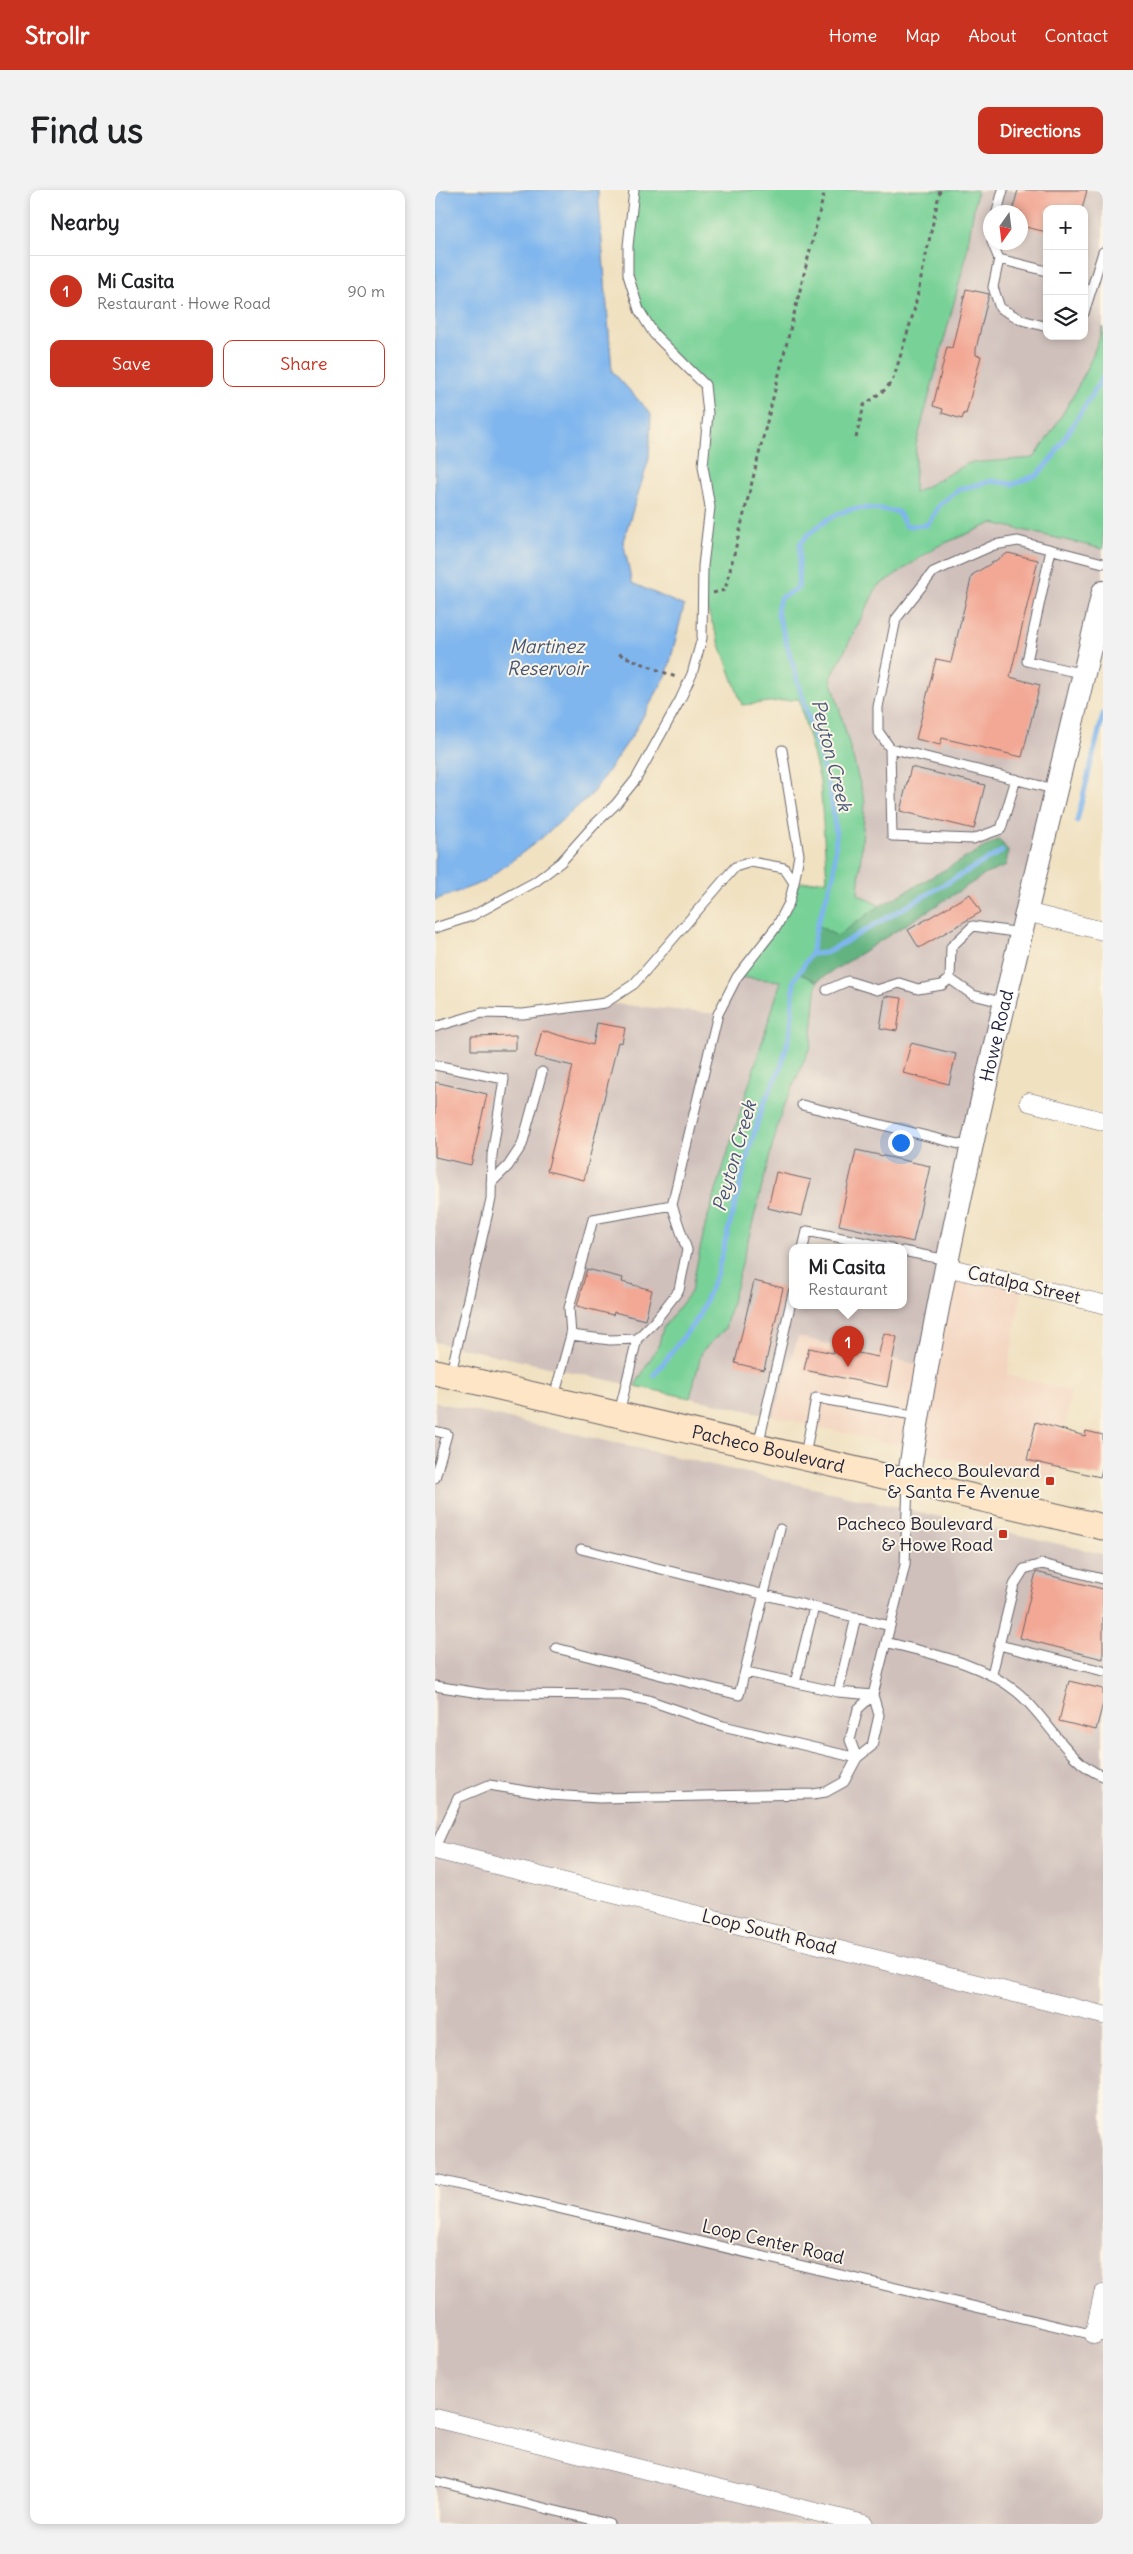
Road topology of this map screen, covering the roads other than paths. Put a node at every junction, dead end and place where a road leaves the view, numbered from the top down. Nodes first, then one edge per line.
1 (634, 190) edge
2 (1003, 190) edge
3 (999, 205) edge
4 (995, 250) edge
5 (1103, 252) edge
6 (999, 259) junction
7 (1043, 270) edge
8 (1089, 282) edge
9 (1087, 295) edge
10 (1043, 326) edge
11 (1051, 550) junction
12 (1103, 562) edge
13 (1103, 592) edge
14 (1084, 674) junction
15 (890, 748) junction
16 (782, 750) dead end
17 (1016, 780) junction
18 (1057, 790) junction
19 (794, 882) junction
20 (1024, 923) junction
21 (435, 928) edge
22 (1103, 931) edge
23 (950, 978) junction
24 (827, 990) dead end
25 (1005, 1003) junction
26 (435, 1027) edge
27 (435, 1065) edge
28 (542, 1072) dead end
29 (1029, 1102) dead end
30 (801, 1105) dead end
31 (1103, 1121) edge
32 (971, 1147) junction
33 (491, 1183) junction
34 (672, 1204) junction
35 (804, 1244) edge
36 (871, 1244) edge
37 (907, 1252) edge
38 (947, 1263) junction
39 (1103, 1304) edge
40 (789, 1309) edge
41 (571, 1335) junction
42 (637, 1339) junction
43 (443, 1374) edge
44 (554, 1400) junction
45 (619, 1415) junction
46 (919, 1416) junction
47 (435, 1431) edge
48 (757, 1448) junction
49 (804, 1459) junction
50 (435, 1478) edge
51 (908, 1482) junction
52 (1103, 1527) edge
53 (780, 1529) dead end
54 (581, 1549) dead end
55 (1103, 1579) edge
56 (765, 1595) junction
57 (814, 1607) junction
58 (856, 1617) junction
59 (890, 1626) junction
60 (886, 1642) junction
61 (999, 1645) junction
62 (556, 1648) dead end
63 (1103, 1671) edge
64 (746, 1672) junction
65 (992, 1674) junction
66 (795, 1683) junction
67 (435, 1686) edge
68 (838, 1692) junction
69 (873, 1695) junction
70 (857, 1758) junction
71 (1103, 1776) edge
72 (435, 1849) edge
73 (1103, 2015) edge
74 (435, 2179) edge
75 (1103, 2294) edge
76 (1098, 2336) edge
77 (435, 2418) edge
78 (435, 2481) edge
79 (609, 2524) edge
80 (864, 2524) edge

1 - 21 lane
2 - 3 lane
4 - 6 lane
5 - 8 lane
6 - 7 lane
6 - 10 lane
8 - 9 lane
11 - 12 lane
11 - 14 lane
11 - 15 lane
13 - 14 street, Howe Road
14 - 18 street, Howe Road
15 - 17 lane
15 - 17 lane
16 - 19 lane
17 - 18 lane
18 - 20 street, Howe Road
19 - 26 lane
19 - 34 lane
20 - 22 street
20 - 23 lane
20 - 25 street, Howe Road
23 - 24 lane
23 - 25 lane
25 - 32 street, Howe Road
27 - 33 lane
28 - 33 lane
29 - 31 street
30 - 32 lane
32 - 38 street, Howe Road
33 - 43 lane
34 - 41 lane
34 - 42 lane
35 - 36 lane
37 - 38 lane
38 - 39 street, Catalpa Street
38 - 46 street, Howe Road
40 - 48 lane
41 - 42 lane
41 - 44 lane
42 - 45 lane
43 - 44 main road, Pacheco Boulevard
44 - 45 main road, Pacheco Boulevard
45 - 48 main road, Pacheco Boulevard
46 - 49 lane
46 - 51 street, Howe Road
47 - 50 lane
48 - 49 main road, Pacheco Boulevard
49 - 51 main road, Pacheco Boulevard
51 - 52 main road, Pacheco Boulevard
51 - 59 lane
53 - 56 lane
54 - 56 lane
55 - 61 lane
56 - 57 lane
56 - 64 lane
57 - 58 lane
57 - 66 lane
58 - 59 lane
58 - 68 lane
59 - 60 lane
60 - 65 lane
60 - 69 lane
61 - 63 lane
61 - 65 lane
62 - 64 lane
64 - 66 lane
65 - 71 lane
66 - 68 lane
67 - 70 lane
68 - 69 lane
69 - 70 lane
69 - 70 lane
70 - 72 lane
72 - 73 street, Loop South Road
74 - 76 lane, Loop Center Road
75 - 76 street
77 - 80 street
78 - 79 lane

